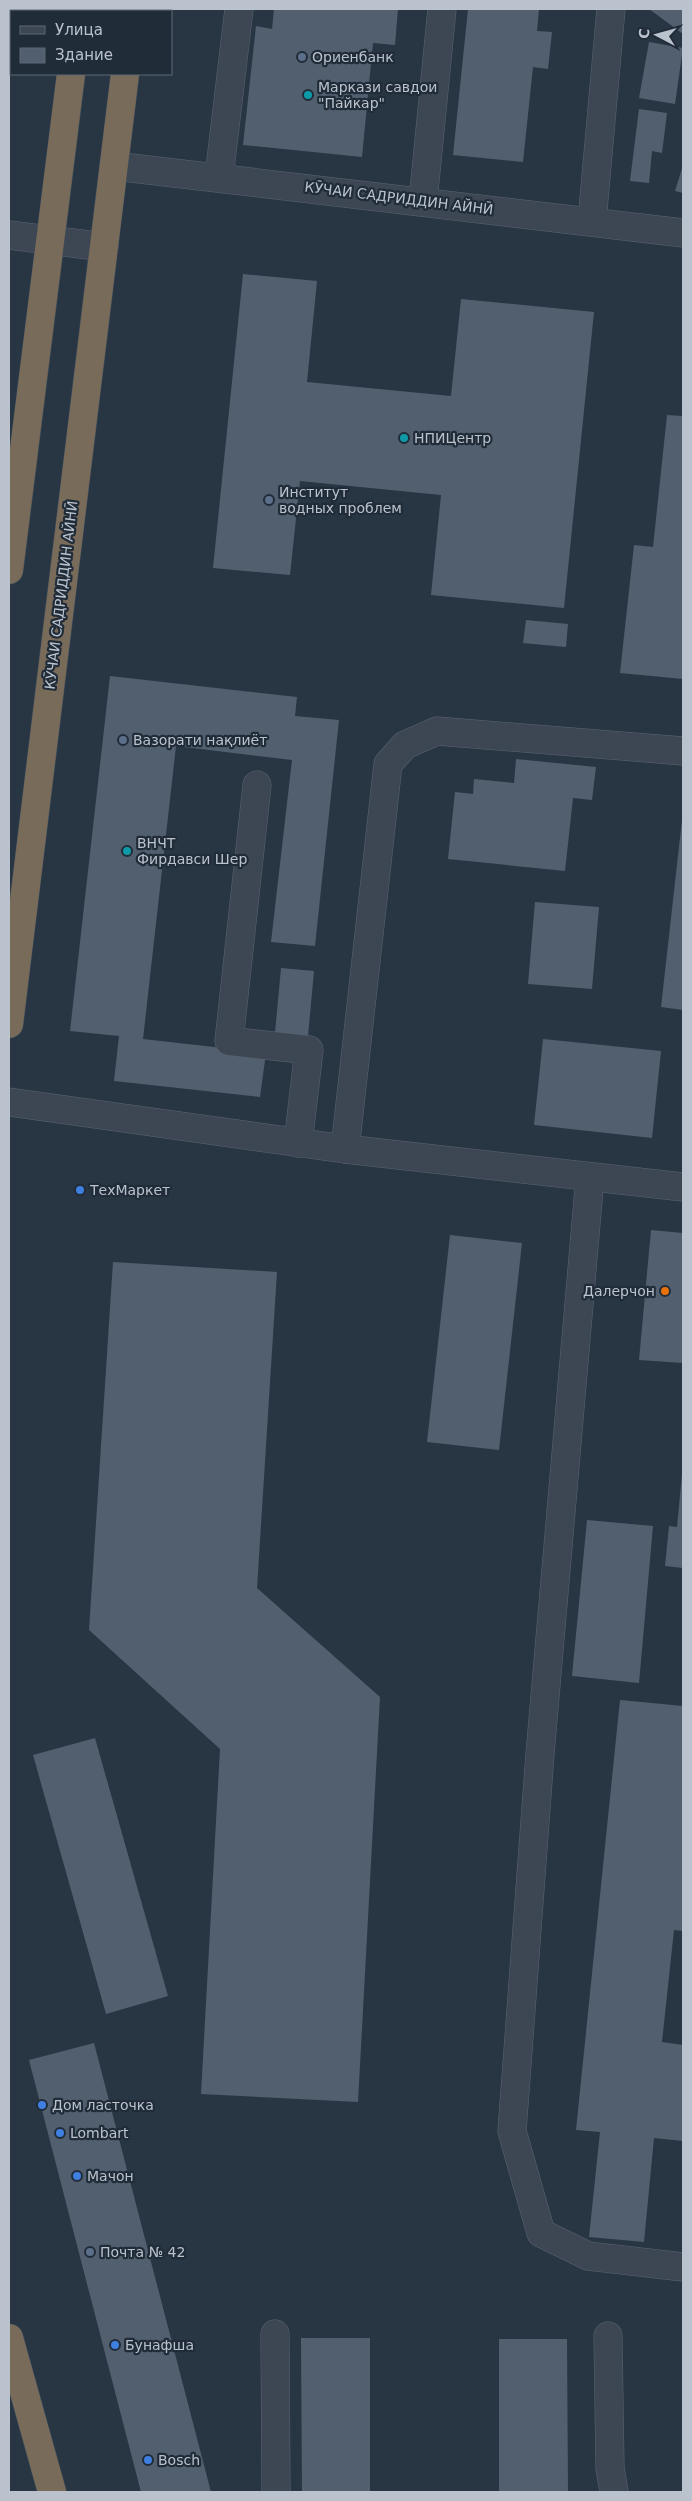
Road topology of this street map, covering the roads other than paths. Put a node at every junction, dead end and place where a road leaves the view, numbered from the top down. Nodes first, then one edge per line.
1 (239, 9) edge
2 (442, 9) edge
3 (611, 9) edge
4 (71, 75) edge
5 (125, 75) edge
6 (114, 166) junction
7 (219, 177) junction
8 (423, 201) junction
9 (592, 221) junction
10 (683, 232) edge
11 (9, 235) edge
12 (50, 240) junction
13 (104, 246) junction
14 (11, 534) edge
15 (9, 570) edge
16 (683, 751) edge
17 (257, 785) dead end
18 (9, 1024) edge
19 (9, 1102) edge
20 (298, 1143) junction
21 (345, 1150) junction
22 (590, 1177) junction
23 (683, 1187) edge
24 (683, 2267) edge
25 (275, 2334) dead end
26 (608, 2336) dead end
27 (9, 2338) edge
28 (52, 2492) edge
29 (276, 2492) edge
30 (614, 2492) edge

1 - 7 street
2 - 8 street
3 - 9 street
4 - 12 highway
5 - 6 highway, КӮЧАИ САДРИДДИН АЙНӢ
6 - 7 street, КӮЧАИ САДРИДДИН АЙНӢ
6 - 13 highway, КӮЧАИ САДРИДДИН АЙНӢ
7 - 8 street, КӮЧАИ САДРИДДИН АЙНӢ
8 - 9 street, КӮЧАИ САДРИДДИН АЙНӢ
9 - 10 street, КӮЧАИ САДРИДДИН АЙНӢ
11 - 12 street
12 - 13 street
12 - 14 highway
13 - 18 highway, КӮЧАИ САДРИДДИН АЙНӢ
14 - 15 highway
16 - 21 street
17 - 20 street
19 - 20 street
20 - 21 street
21 - 22 street
22 - 23 street
22 - 24 street
25 - 29 street
26 - 30 street
27 - 28 highway

